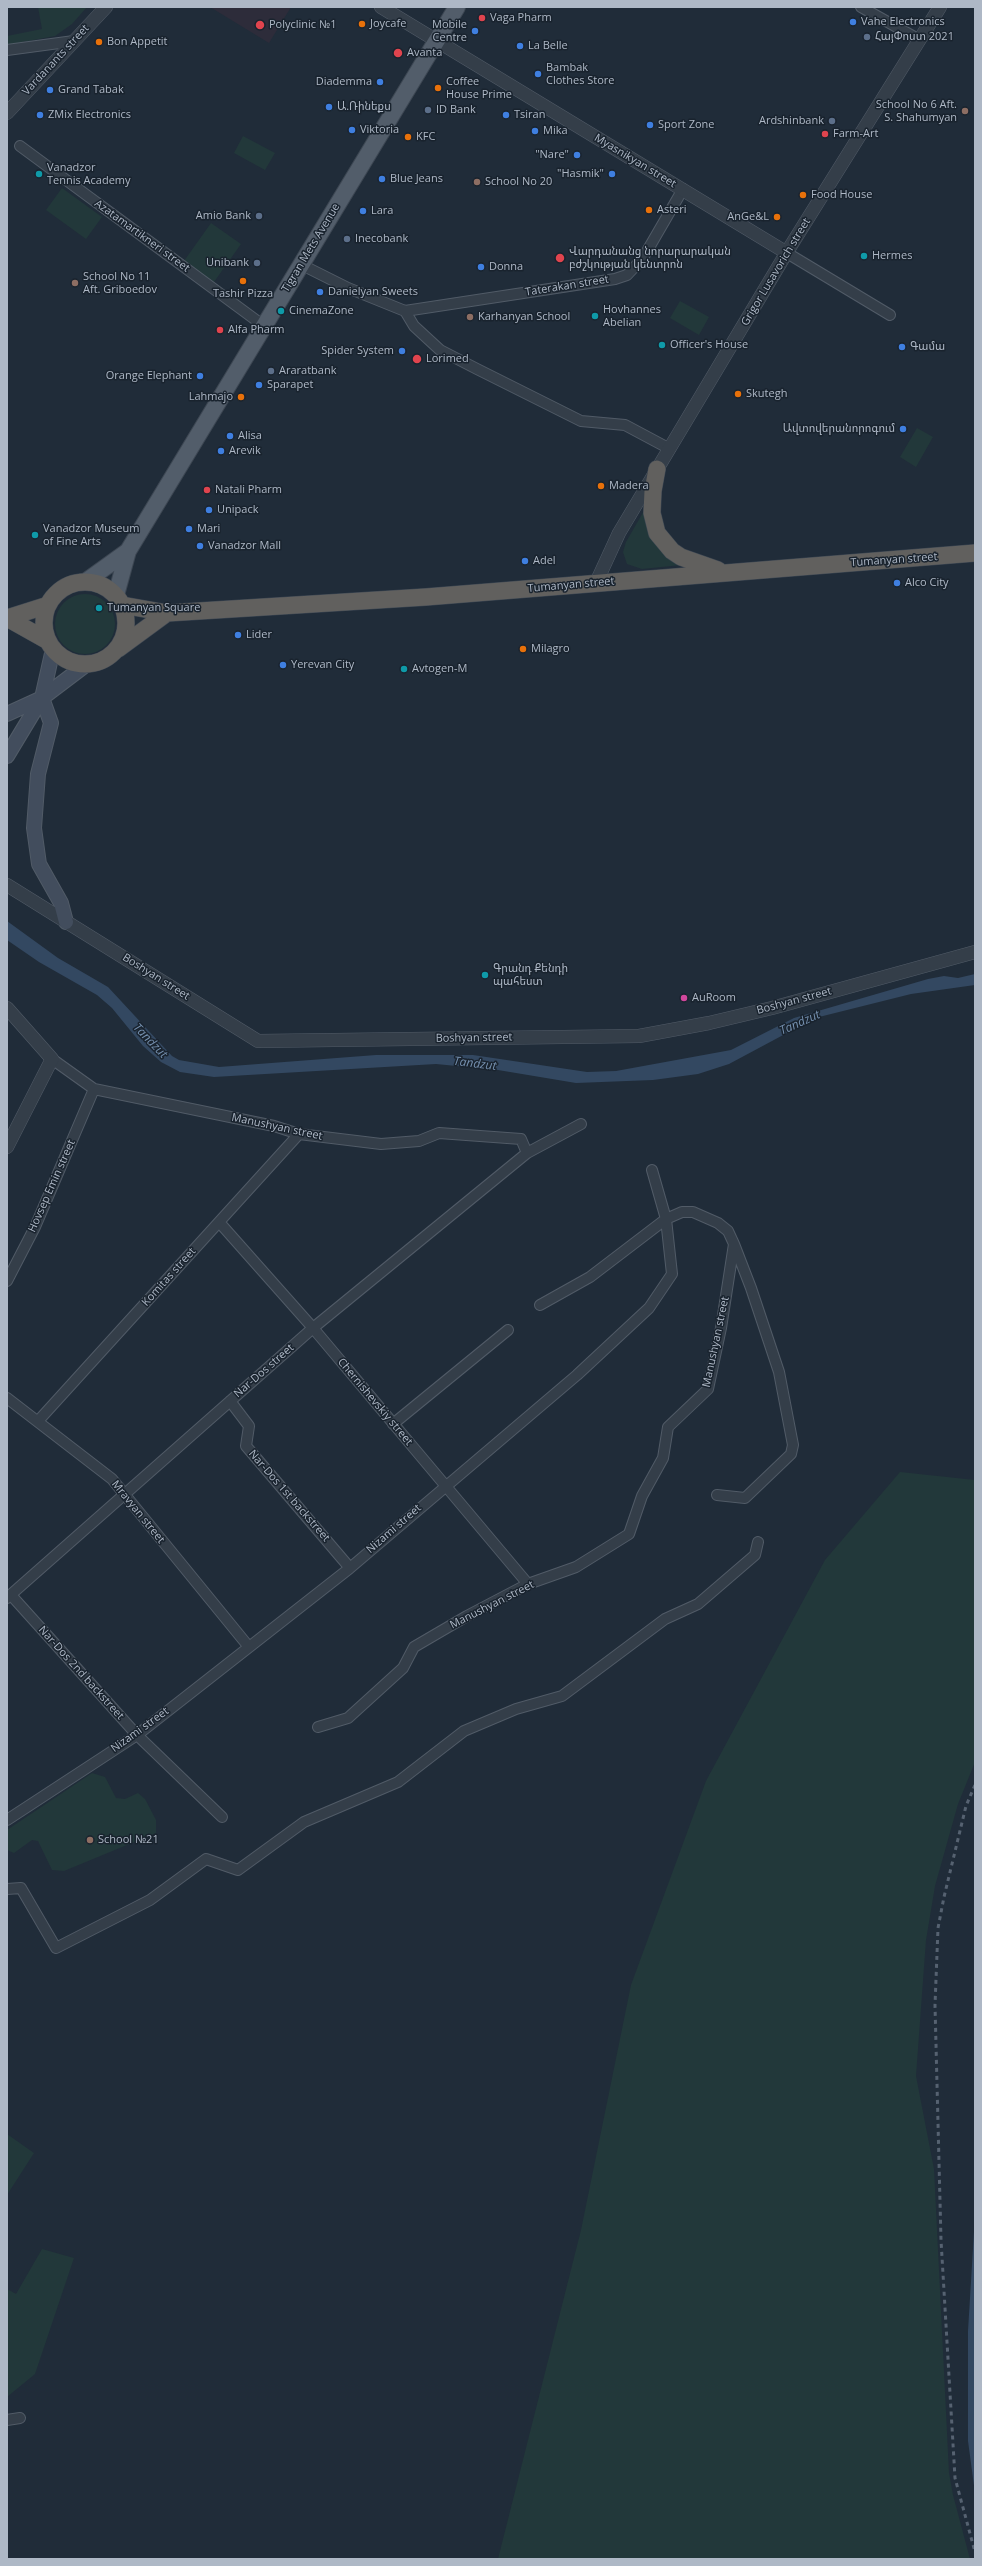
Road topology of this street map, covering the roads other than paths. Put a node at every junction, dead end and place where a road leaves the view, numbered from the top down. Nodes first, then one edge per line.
1 (106, 7) edge
2 (380, 7) edge
3 (456, 7) edge
4 (861, 7) edge
5 (940, 7) edge
6 (918, 39) junction
7 (74, 41) junction
8 (436, 41) junction
9 (7, 50) edge
10 (7, 113) edge
11 (20, 146) dead end
12 (682, 189) junction
13 (787, 253) junction
14 (302, 265) junction
15 (405, 311) junction
16 (890, 315) dead end
17 (264, 326) junction
18 (670, 449) junction
19 (658, 469) junction
20 (128, 551) junction
21 (975, 553) edge
22 (726, 572) junction
23 (86, 582) junction
24 (596, 583) junction
25 (119, 600) junction
26 (48, 605) junction
27 (167, 614) junction
28 (7, 618) edge
29 (50, 645) junction
30 (116, 650) junction
31 (87, 664) junction
32 (42, 698) junction
33 (7, 714) edge
34 (7, 756) edge
35 (7, 885) edge
36 (66, 922) junction
37 (975, 952) edge
38 (7, 1008) edge
39 (52, 1059) junction
40 (94, 1089) junction
41 (581, 1124) dead end
42 (299, 1134) junction
43 (7, 1147) edge
44 (528, 1153) junction
45 (652, 1170) dead end
46 (666, 1219) junction
47 (219, 1222) junction
48 (734, 1244) junction
49 (7, 1282) edge
50 (540, 1305) dead end
51 (313, 1328) junction
52 (508, 1330) dead end
53 (7, 1398) edge
54 (230, 1400) junction
55 (39, 1420) junction
56 (393, 1424) junction
57 (445, 1486) junction
58 (124, 1495) junction
59 (717, 1495) dead end
60 (758, 1542) dead end
61 (350, 1568) junction
62 (528, 1584) junction
63 (9, 1596) edge
64 (249, 1647) junction
65 (318, 1728) dead end
66 (137, 1735) junction
67 (222, 1817) dead end
68 (7, 1819) edge
69 (7, 1889) edge
70 (20, 2418) dead end
71 (7, 2420) edge

1 - 7 street, Vardanants street
2 - 8 street, Myasnikyan street
3 - 8 main road, Tigran Mets Avenue
4 - 6 street
5 - 6 street, Grigor Lusavorich street
6 - 13 street, Grigor Lusavorich street
7 - 9 street
7 - 10 street, Vardanants street
8 - 12 street, Myasnikyan street
8 - 14 main road, Tigran Mets Avenue
11 - 17 street, Azatamartikneri street
12 - 13 street, Myasnikyan street
12 - 15 street, Taterakan street
13 - 16 street, Myasnikyan street
13 - 18 street, Grigor Lusavorich street
14 - 15 street
14 - 17 main road, Tigran Mets Avenue
15 - 18 street
17 - 20 main road, Tigran Mets Avenue
18 - 19 street, Grigor Lusavorich street
19 - 22 highway
19 - 24 street, Grigor Lusavorich street
20 - 23 main road, Tigran Mets Avenue
20 - 25 main road, Tigran Mets Avenue
21 - 22 highway, Tumanyan street
22 - 24 highway, Tumanyan street
23 - 25 highway
23 - 26 highway
24 - 27 highway, Tumanyan street
25 - 27 highway, Tumanyan street
25 - 30 highway
26 - 28 highway
26 - 29 highway
27 - 30 highway
28 - 29 highway
29 - 31 highway
29 - 32 main road
30 - 31 highway
31 - 32 main road
32 - 33 main road
32 - 34 main road
32 - 36 main road
35 - 36 street, Boshyan street
36 - 37 street, Boshyan street
38 - 39 street
39 - 40 street, Manushyan street
39 - 43 street
40 - 42 street, Manushyan street
40 - 49 street, Hovsep Emin street
41 - 44 street
42 - 44 street, Manushyan street
42 - 47 street, Komitas street
44 - 51 street, Nar-Dos street
45 - 46 street, Nizami street
46 - 48 street
46 - 50 street
46 - 57 street, Nizami street
47 - 51 street, Chernishevskiy street
47 - 55 street, Komitas street
48 - 59 street
48 - 62 street, Manushyan street
51 - 54 street, Nar-Dos street
51 - 56 street, Chernishevskiy street
52 - 56 street
53 - 55 street, Mravyan street
54 - 58 street, Nar-Dos street
54 - 61 street, Nar-Dos 1st backstreet
55 - 58 street, Mravyan street
56 - 57 street, Chernishevskiy street
57 - 61 street, Nizami street
57 - 62 street, Chernishevskiy street
58 - 63 street, Nar-Dos street
58 - 64 street, Mravyan street
60 - 69 street
61 - 64 street, Nizami street
62 - 65 street, Manushyan street
63 - 66 street, Nar-Dos 2nd backstreet
64 - 66 street, Nizami street
66 - 67 street, Nar-Dos 2nd backstreet
66 - 68 street, Nizami street
70 - 71 street

